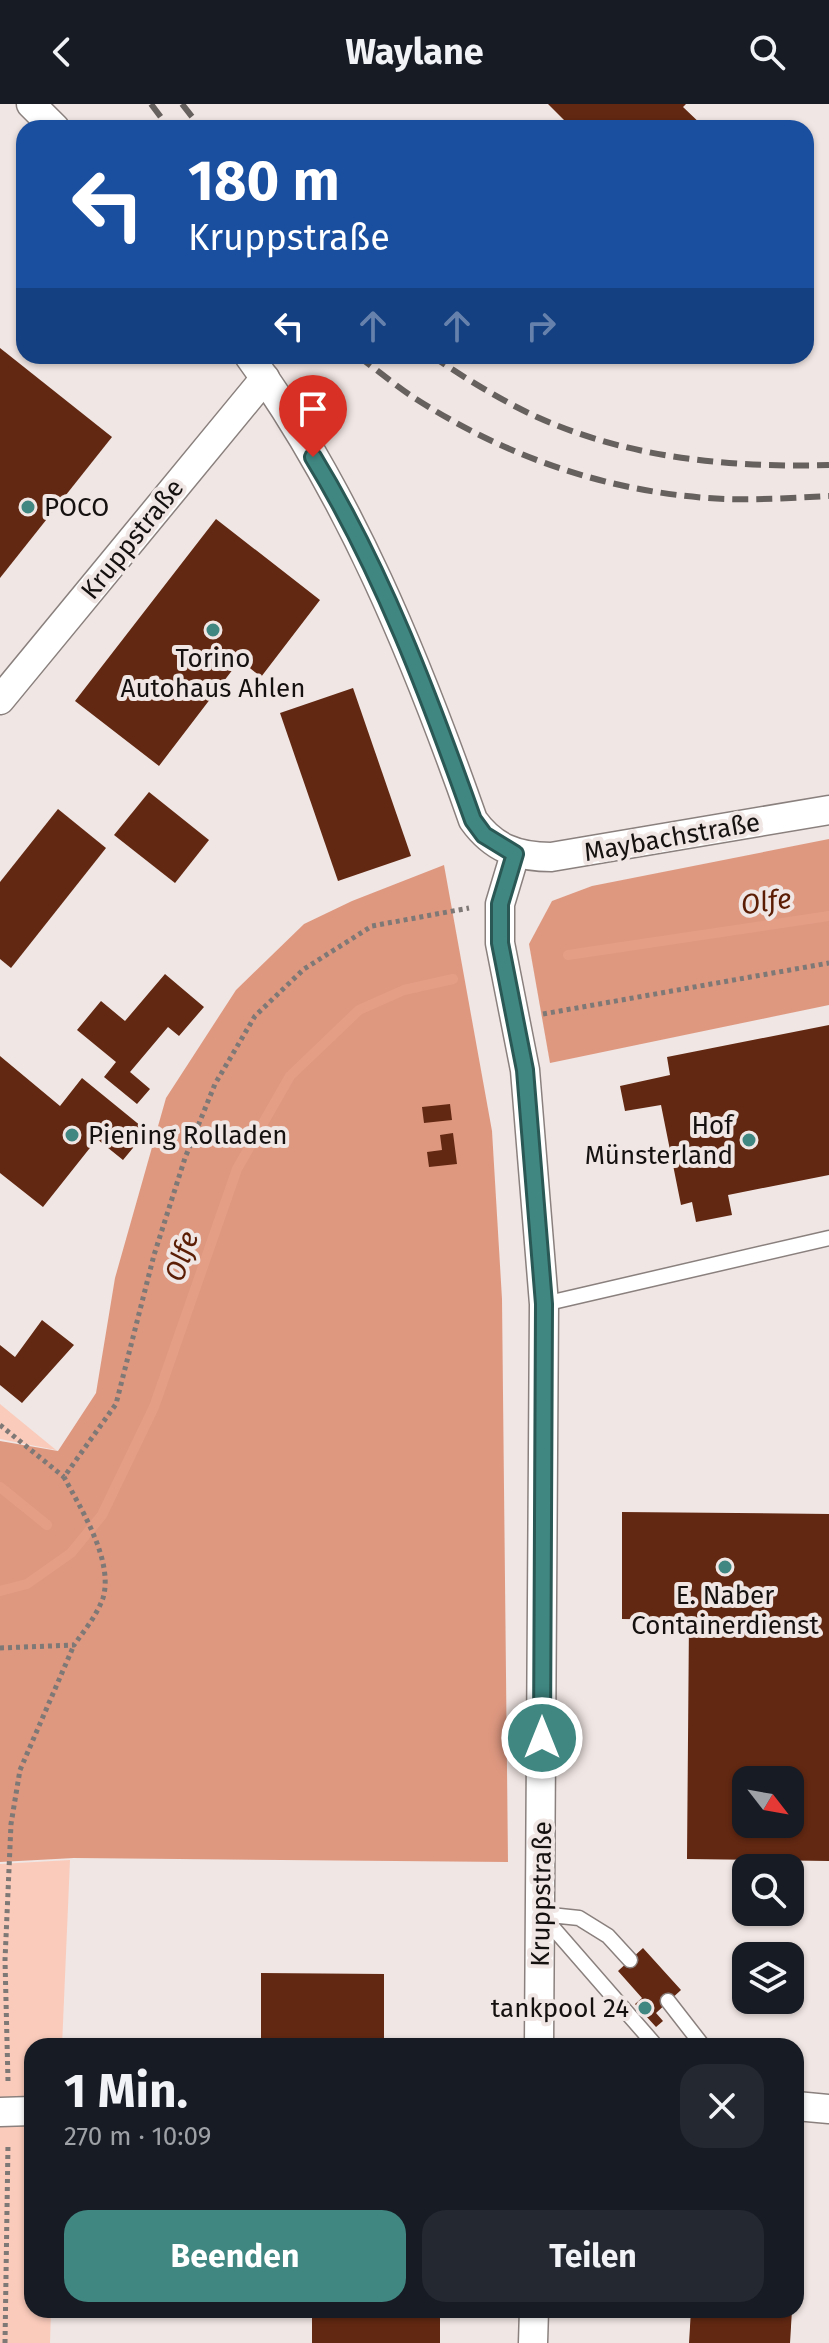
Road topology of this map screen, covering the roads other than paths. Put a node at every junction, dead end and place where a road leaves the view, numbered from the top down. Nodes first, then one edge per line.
1 (31, 104) edge
2 (47, 120) edge
3 (257, 367) edge
4 (0, 700) edge
5 (829, 810) edge
6 (515, 854) junction
7 (829, 1238) edge
8 (544, 1304) junction
9 (541, 1914) junction
10 (630, 1960) dead end
11 (668, 2001) dead end
12 (539, 2038) edge
13 (649, 2038) edge
14 (697, 2038) edge
15 (804, 2107) edge
16 (829, 2109) edge
17 (534, 2318) edge
18 (533, 2343) edge

1 - 2 street
3 - 4 street, Kruppstraße
3 - 6 street, Kruppstraße
5 - 6 street, Maybachstraße
6 - 8 street, Kruppstraße
7 - 8 lane
8 - 9 street, Kruppstraße
9 - 10 lane
9 - 12 street, Kruppstraße
9 - 13 lane
11 - 14 lane
15 - 16 street
17 - 18 street

